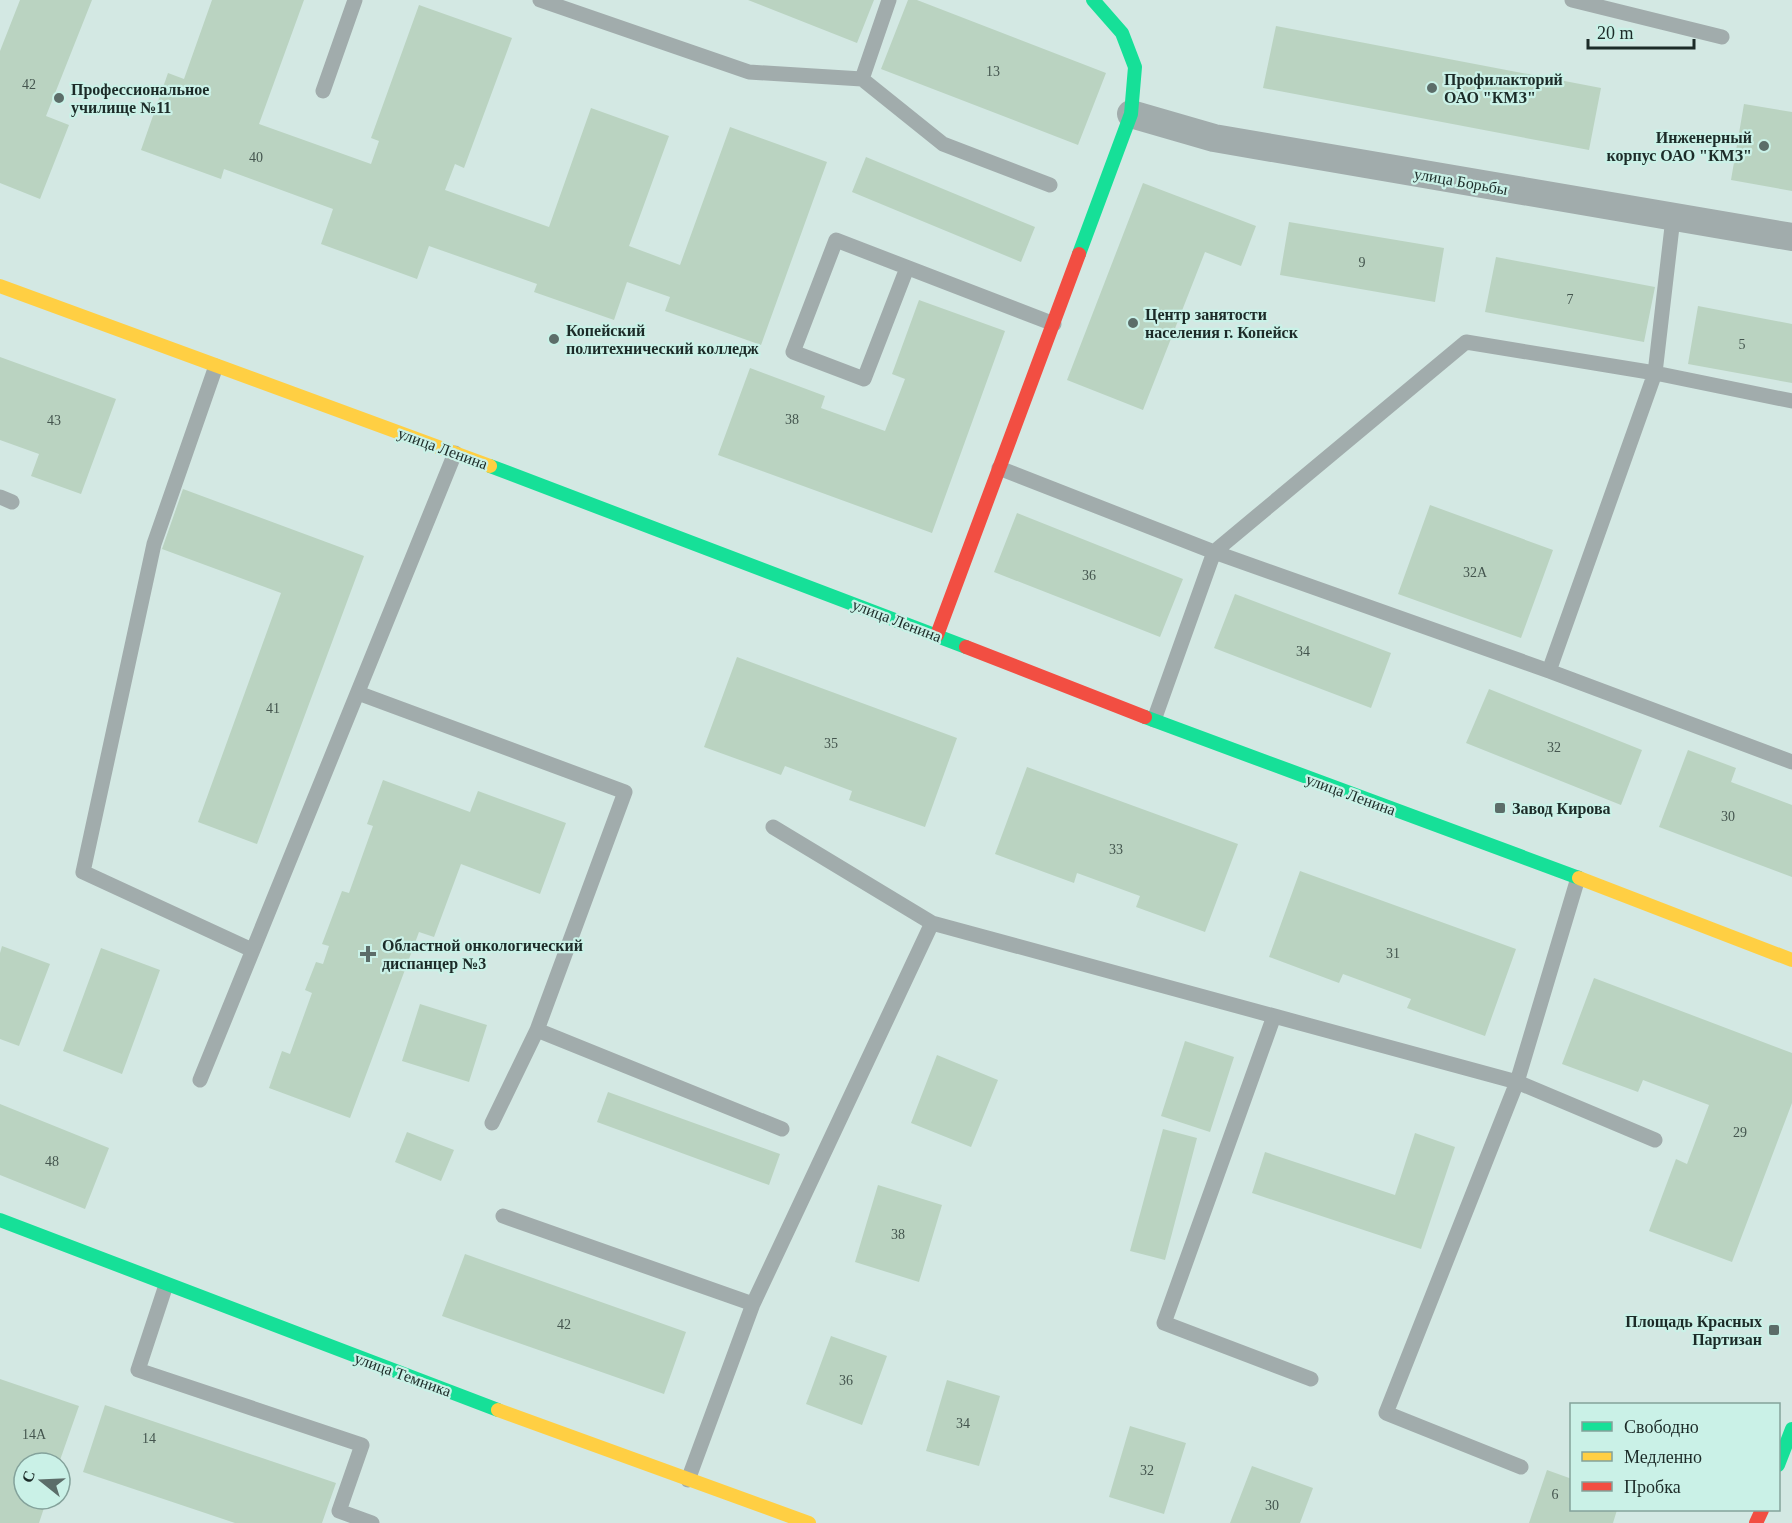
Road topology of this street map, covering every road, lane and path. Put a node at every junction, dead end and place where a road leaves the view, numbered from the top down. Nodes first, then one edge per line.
1 (355, 0) edge
2 (540, 0) edge
3 (889, 0) edge
4 (1093, 0) edge
5 (1572, 0) edge
6 (1722, 37) dead end
7 (862, 79) junction
8 (323, 91) dead end
9 (1131, 114) junction
10 (1050, 185) dead end
11 (1673, 218) junction
12 (1792, 237) edge
13 (907, 268) junction
14 (0, 286) edge
15 (1054, 324) junction
16 (216, 366) junction
17 (1656, 373) junction
18 (1792, 401) edge
19 (455, 453) junction
20 (999, 468) junction
21 (1214, 552) junction
22 (937, 635) junction
23 (1549, 671) junction
24 (358, 693) junction
25 (1154, 720) junction
26 (1792, 762) edge
27 (772, 827) dead end
28 (1578, 878) junction
29 (932, 924) junction
30 (252, 950) junction
31 (1792, 960) edge
32 (1274, 1016) junction
33 (537, 1030) junction
34 (200, 1080) dead end
35 (1517, 1082) junction
36 (492, 1123) dead end
37 (782, 1130) dead end
38 (1655, 1140) dead end
39 (503, 1216) dead end
40 (0, 1220) edge
41 (166, 1285) junction
42 (753, 1305) junction
43 (1311, 1379) dead end
44 (1792, 1429) edge
45 (1780, 1461) edge
46 (1521, 1467) dead end
47 (687, 1480) junction
48 (372, 1523) edge
49 (809, 1523) edge

1 - 8 lane
2 - 7 lane
3 - 7 lane
4 - 9 street
5 - 6 lane
7 - 10 lane
9 - 11 street, улица Борьбы
9 - 15 street
11 - 12 street, улица Борьбы
11 - 17 lane
13 - 13 lane
13 - 15 lane
14 - 16 street, улица Ленина
15 - 20 street
16 - 19 street, улица Ленина
16 - 30 lane
17 - 18 lane
17 - 21 lane
17 - 23 lane
19 - 22 street, улица Ленина
19 - 24 lane
20 - 21 lane
20 - 22 street
21 - 23 lane
21 - 25 lane
22 - 25 street, улица Ленина
23 - 26 lane
24 - 30 lane
24 - 33 lane
25 - 28 street, улица Ленина
27 - 29 lane
28 - 31 street, улица Ленина
28 - 35 lane
29 - 32 lane
29 - 42 lane
30 - 34 lane
32 - 35 lane
32 - 43 lane
33 - 36 lane
33 - 37 lane
35 - 38 lane
35 - 46 lane
39 - 42 lane
40 - 41 street, улица Темника
41 - 47 street, улица Темника
41 - 48 lane
42 - 47 lane
44 - 45 street
47 - 49 street, улица Темника

